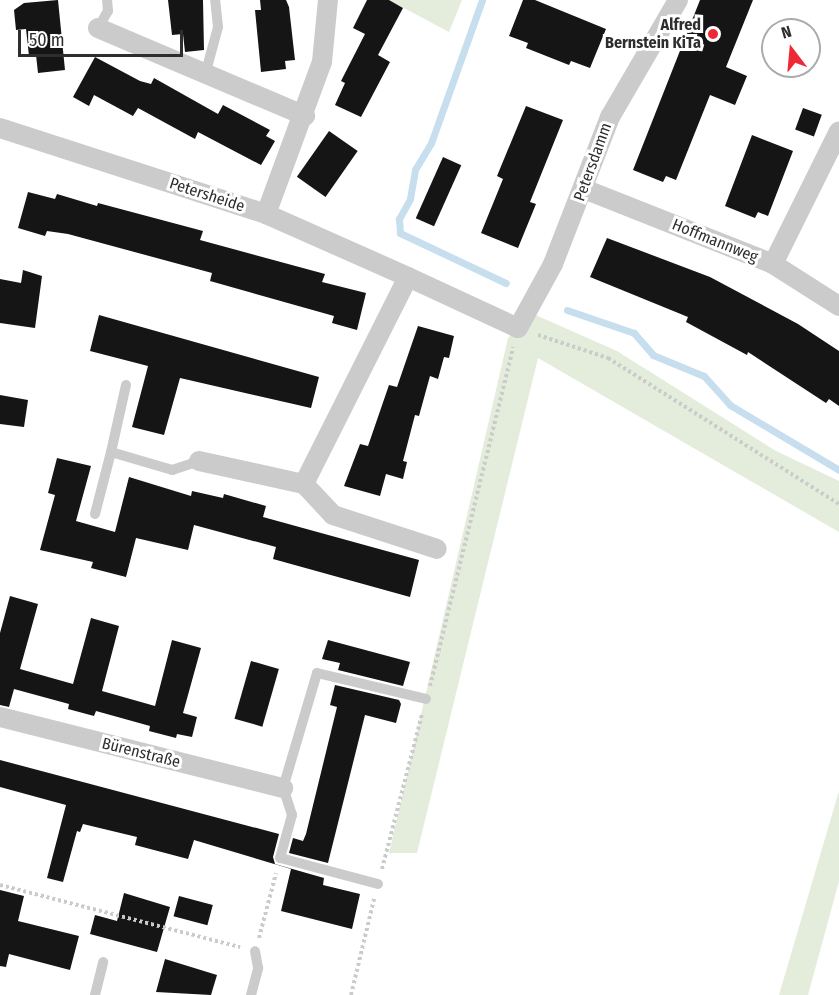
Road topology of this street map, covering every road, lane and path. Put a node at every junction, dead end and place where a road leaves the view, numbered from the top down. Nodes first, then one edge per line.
1 (107, 0) edge
2 (215, 0) edge
3 (328, 0) edge
4 (678, 0) edge
5 (98, 28) joint
6 (205, 76) junction
7 (305, 117) junction
8 (0, 128) edge
9 (839, 131) edge
10 (584, 189) junction
11 (266, 214) junction
12 (773, 264) junction
13 (408, 277) junction
14 (839, 306) edge
15 (518, 328) junction
16 (126, 385) dead end
17 (111, 452) junction
18 (199, 461) joint
19 (304, 483) junction
20 (839, 504) edge
21 (95, 514) dead end
22 (437, 549) dead end
23 (426, 699) junction
24 (0, 717) edge
25 (283, 788) junction
26 (280, 858) junction
27 (378, 884) junction
28 (0, 885) edge
29 (255, 951) junction
30 (103, 962) dead end
31 (95, 995) edge
32 (251, 995) edge
33 (351, 995) edge

1 - 5 lane
2 - 6 lane
3 - 7 street
4 - 10 street, Petersdamm
5 - 6 street
6 - 7 street
7 - 11 street
8 - 11 street, Petersheide
9 - 12 street
10 - 12 street, Hoffmannweg
10 - 15 street, Petersdamm
11 - 13 street, Petersheide
12 - 14 street, Hoffmannweg
13 - 15 street, Petersheide
13 - 19 street
15 - 20 path
15 - 23 path
16 - 17 lane
17 - 18 lane
17 - 21 lane
18 - 19 street
19 - 22 street
23 - 25 lane
23 - 27 path
24 - 25 street, Bürenstraße
25 - 26 lane
26 - 27 lane
26 - 29 path
27 - 33 path
28 - 29 path
29 - 32 lane
30 - 31 lane

